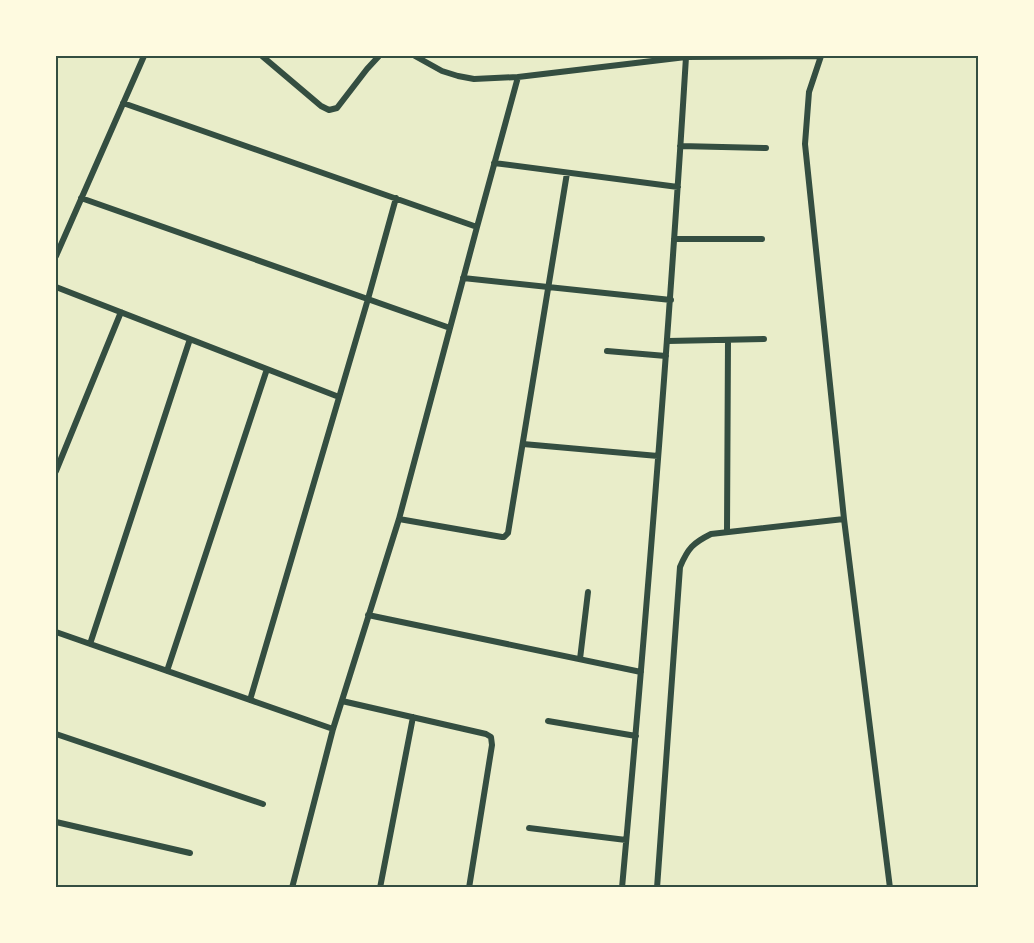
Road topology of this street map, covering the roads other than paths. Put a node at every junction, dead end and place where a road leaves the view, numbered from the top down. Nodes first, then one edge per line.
1 (144, 56) edge
2 (262, 56) edge
3 (379, 56) edge
4 (415, 56) edge
5 (819, 56) edge
6 (686, 57) junction
7 (518, 76) junction
8 (123, 103) junction
9 (680, 146) junction
10 (766, 148) dead end
11 (494, 163) junction
12 (567, 173) junction
13 (678, 187) junction
14 (81, 198) junction
15 (396, 198) junction
16 (477, 226) junction
17 (674, 239) junction
18 (762, 239) dead end
19 (56, 256) edge
20 (463, 278) junction
21 (56, 287) edge
22 (548, 287) junction
23 (368, 299) junction
24 (670, 300) junction
25 (121, 312) junction
26 (450, 328) junction
27 (190, 339) junction
28 (764, 339) dead end
29 (728, 340) junction
30 (668, 341) junction
31 (607, 351) dead end
32 (666, 356) junction
33 (267, 369) junction
34 (339, 397) junction
35 (523, 444) junction
36 (658, 456) junction
37 (56, 471) edge
38 (399, 519) junction
39 (844, 519) junction
40 (727, 532) junction
41 (588, 592) dead end
42 (368, 615) junction
43 (56, 632) edge
44 (90, 644) junction
45 (580, 659) junction
46 (167, 671) junction
47 (641, 672) junction
48 (250, 700) junction
49 (342, 701) junction
50 (413, 717) junction
51 (548, 721) dead end
52 (333, 729) junction
53 (56, 734) edge
54 (636, 736) junction
55 (263, 804) dead end
56 (56, 822) edge
57 (529, 828) dead end
58 (626, 840) junction
59 (190, 853) dead end
60 (292, 888) edge
61 (380, 888) edge
62 (468, 888) edge
63 (622, 888) edge
64 (657, 888) edge
65 (890, 888) edge

1 - 8 street
2 - 3 street
4 - 7 street
5 - 6 street
5 - 39 street
6 - 7 street
6 - 9 street
7 - 11 street
8 - 14 street
8 - 15 street
9 - 10 street
9 - 13 street
11 - 12 street
11 - 16 street
12 - 13 street
12 - 22 street
13 - 17 street
14 - 19 street
14 - 23 street
15 - 16 street
15 - 23 street
16 - 20 street
17 - 18 street
17 - 24 street
20 - 22 street
20 - 26 street
21 - 25 street
22 - 24 street
22 - 35 street
23 - 26 street
23 - 34 street
24 - 30 street
25 - 27 street
25 - 37 street
26 - 38 street
27 - 33 street
27 - 44 street
28 - 29 street
29 - 30 street
29 - 40 street
30 - 32 street
31 - 32 street
32 - 36 street
33 - 34 street
33 - 46 street
34 - 48 street
35 - 36 street
35 - 38 street
36 - 47 street
38 - 42 street
39 - 40 street
39 - 65 street
40 - 64 street
41 - 45 street
42 - 45 street
42 - 49 street
43 - 44 street
44 - 46 street
45 - 47 street
46 - 48 street
47 - 54 street
48 - 52 street
49 - 50 street
49 - 52 street
50 - 61 street
50 - 62 street
51 - 54 street
52 - 60 street
53 - 55 street
54 - 58 street
56 - 59 street
57 - 58 street
58 - 63 street

